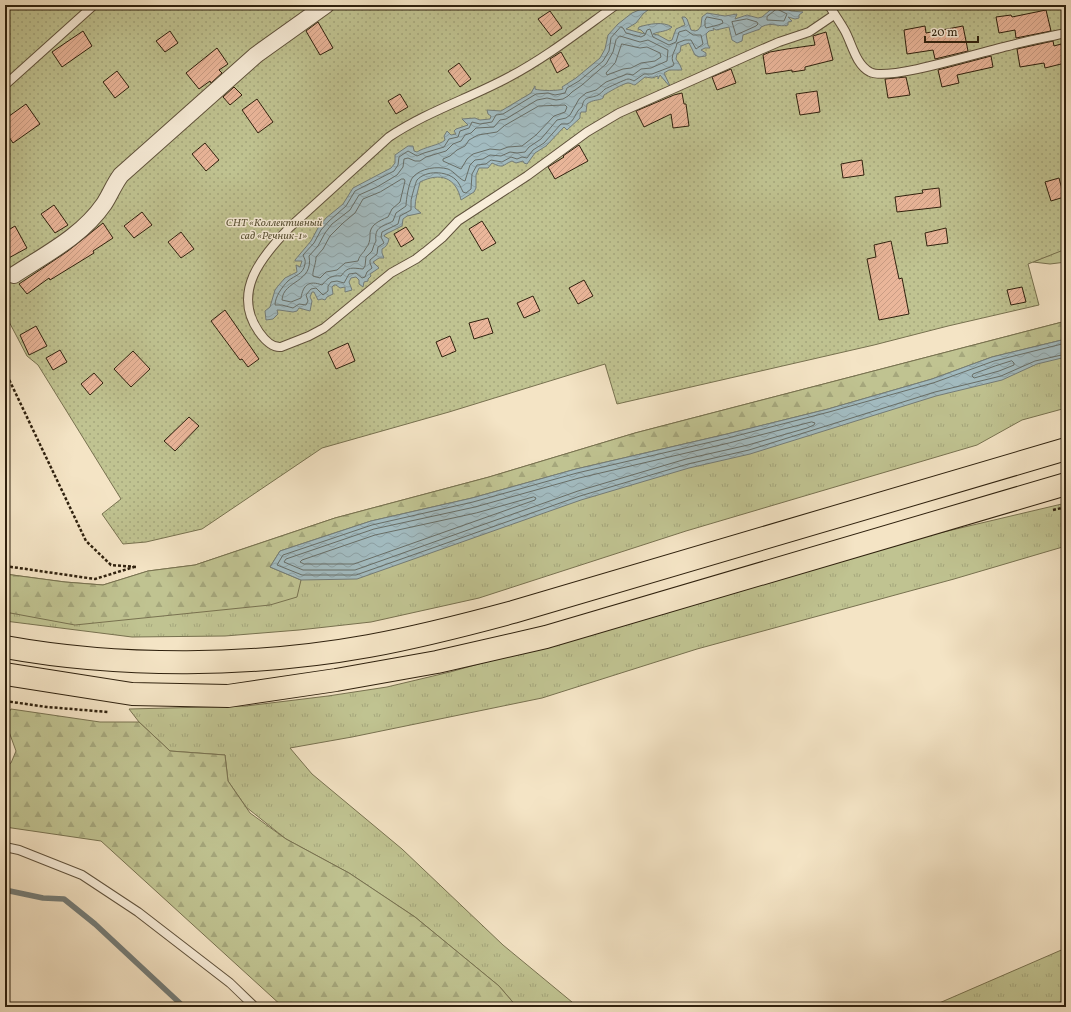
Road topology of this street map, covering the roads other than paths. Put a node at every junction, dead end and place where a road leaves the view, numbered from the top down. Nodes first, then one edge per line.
1 (94, 5) edge
2 (326, 5) edge
3 (616, 5) edge
4 (829, 5) edge
5 (834, 15) junction
6 (1066, 33) edge
7 (5, 85) edge
8 (14, 275) dead end
9 (1066, 449) edge
10 (1066, 484) edge
11 (5, 646) edge
12 (5, 674) edge
13 (5, 847) edge
14 (255, 1007) edge

1 - 7 lane
2 - 8 street
3 - 5 lane
4 - 5 lane
5 - 6 lane
9 - 11 main road
10 - 12 main road
13 - 14 lane

